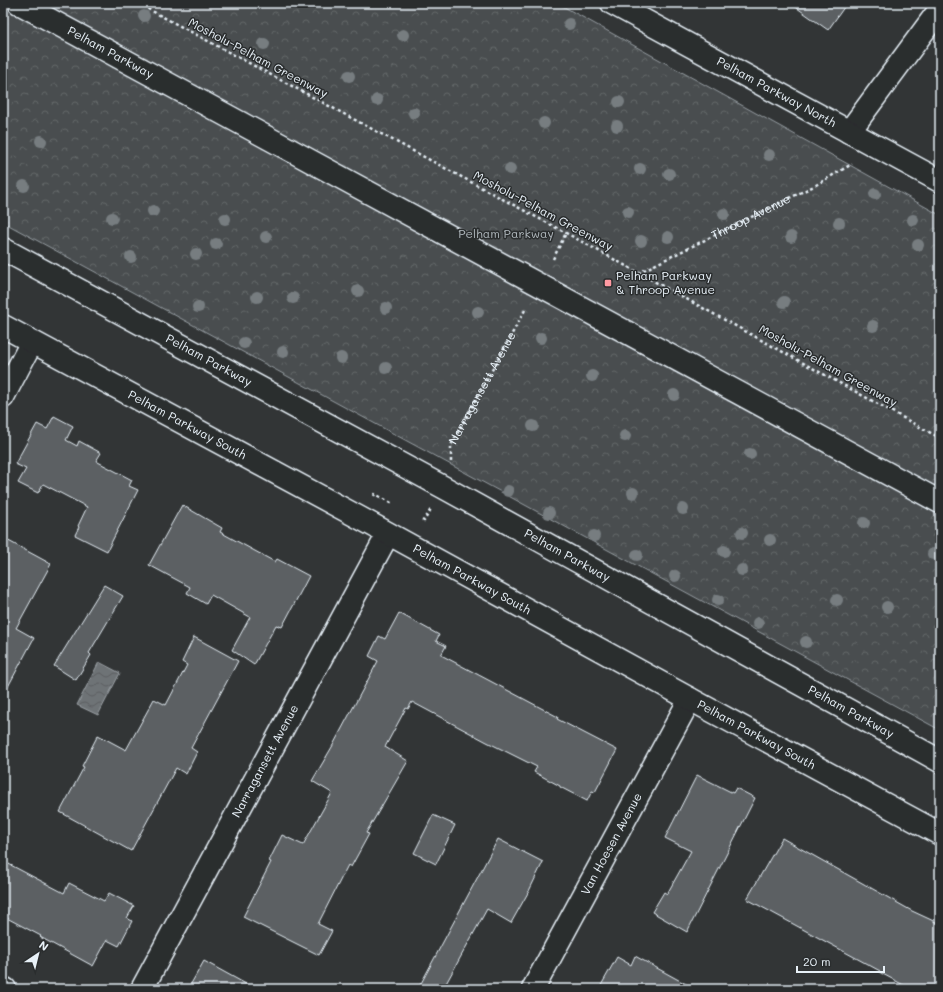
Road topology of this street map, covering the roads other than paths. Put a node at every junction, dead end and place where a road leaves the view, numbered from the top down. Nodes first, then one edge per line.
1 (19, 3) edge
2 (612, 3) edge
3 (940, 9) edge
4 (849, 132) junction
5 (940, 181) edge
6 (3, 249) edge
7 (3, 326) edge
8 (32, 342) junction
9 (3, 397) edge
10 (940, 502) edge
11 (388, 534) junction
12 (690, 699) junction
13 (940, 761) edge
14 (940, 834) edge
15 (142, 989) edge
16 (533, 989) edge

1 - 10 street, Pelham Parkway
2 - 4 street, Pelham Parkway North
3 - 4 street
4 - 5 street, Pelham Parkway North
6 - 13 street, Pelham Parkway
7 - 8 street, Pelham Parkway South
8 - 9 street
8 - 11 street, Pelham Parkway South
11 - 12 street, Pelham Parkway South
11 - 15 street, Narragansett Avenue
12 - 14 street, Pelham Parkway South
12 - 16 street, Van Hoesen Avenue

